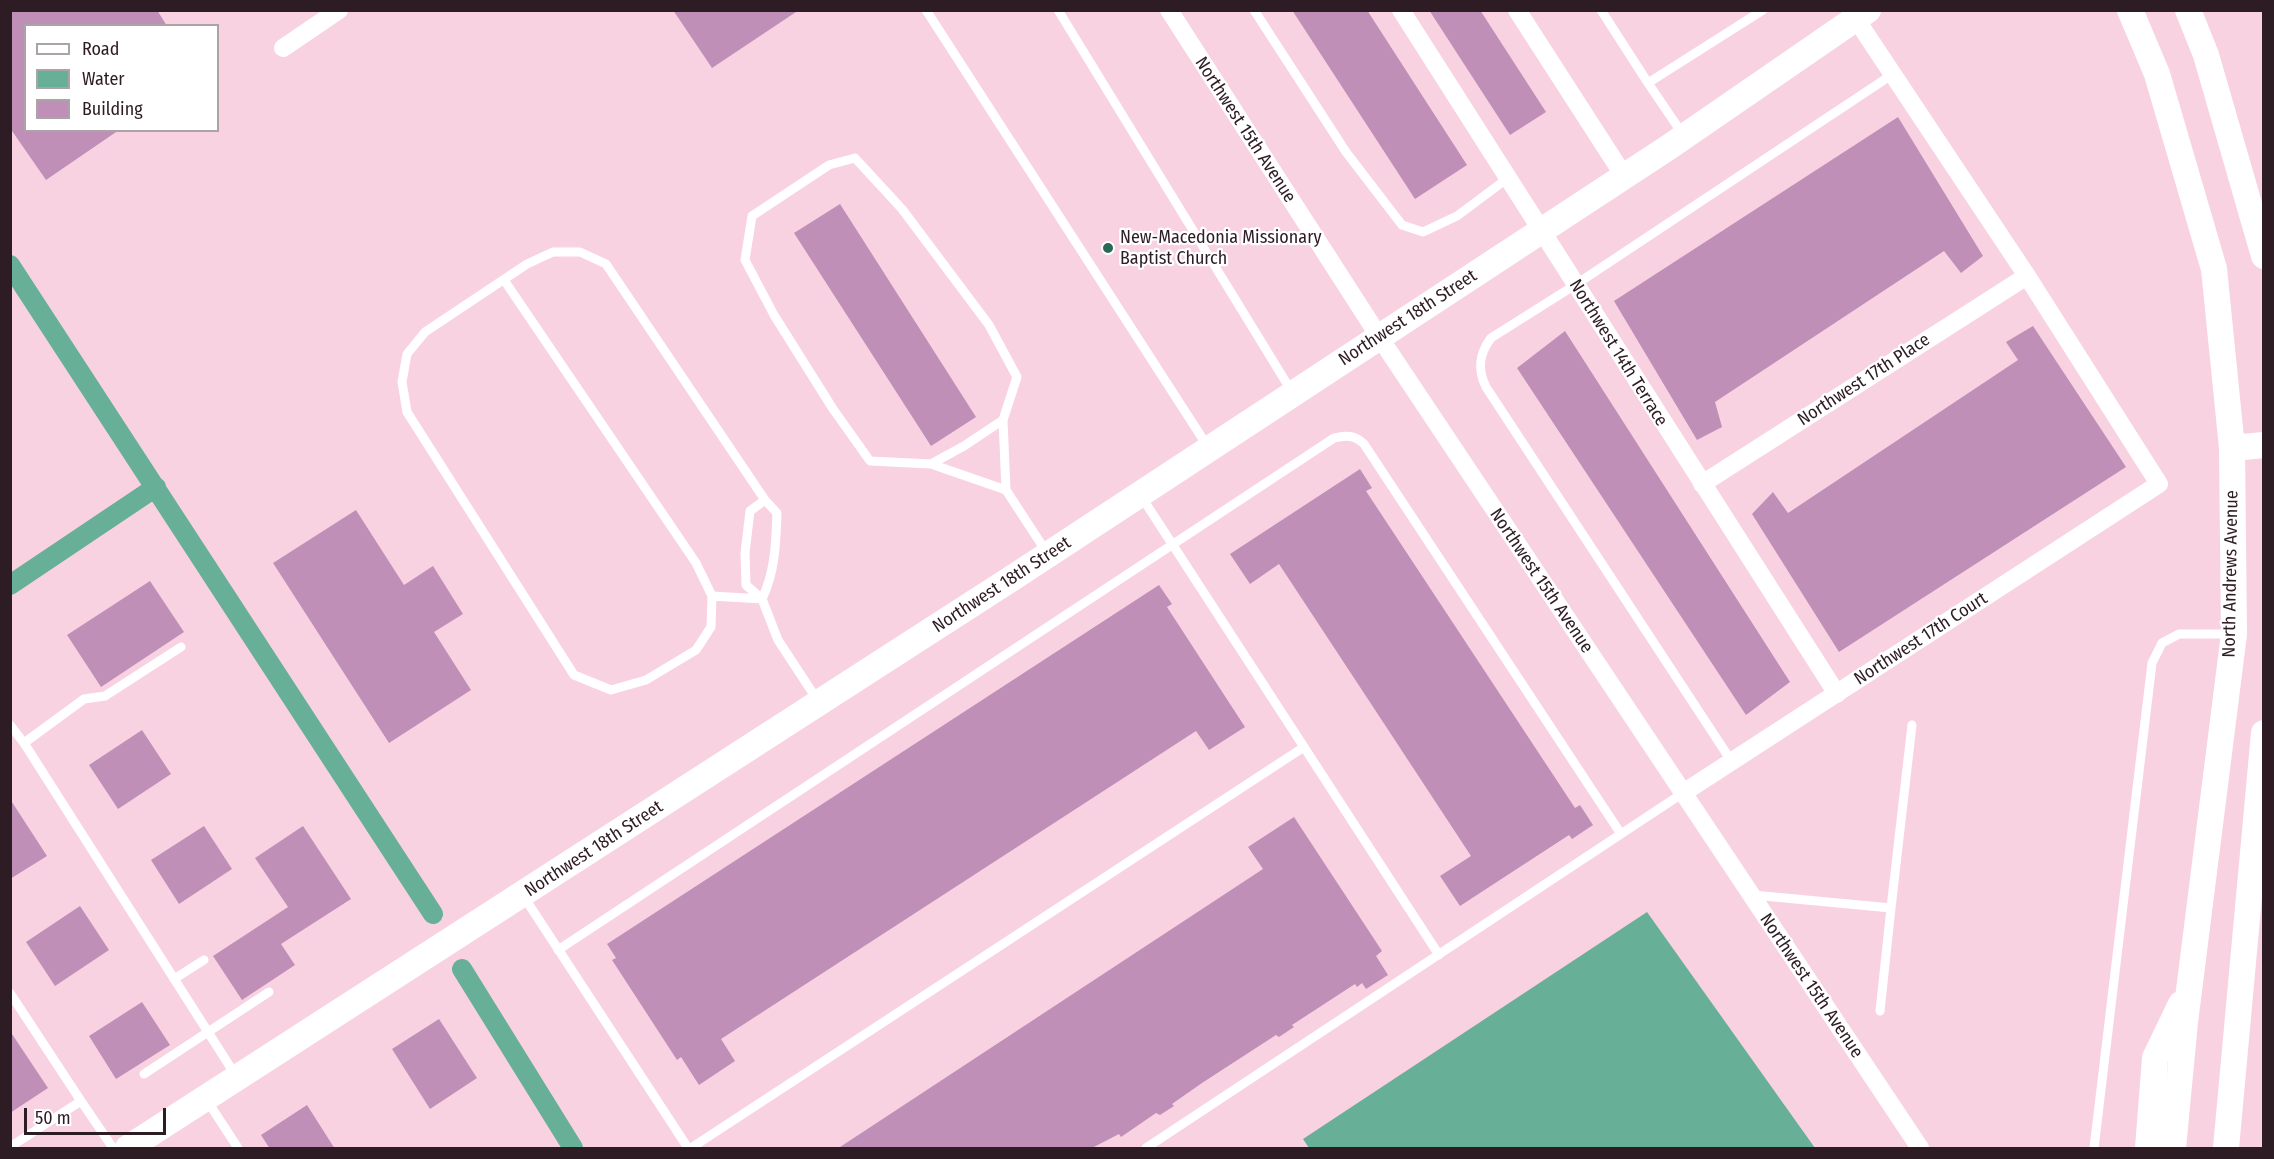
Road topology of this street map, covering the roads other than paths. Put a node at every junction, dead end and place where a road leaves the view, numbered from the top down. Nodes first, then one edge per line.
1 (339, 10) edge
2 (926, 10) edge
3 (1058, 10) edge
4 (1168, 10) edge
5 (1254, 10) edge
6 (1401, 10) edge
7 (1518, 10) edge
8 (1601, 10) edge
9 (1763, 10) edge
10 (2130, 10) edge
11 (2188, 10) edge
12 (1862, 15) edge
13 (319, 16) edge
14 (283, 48) dead end
15 (1893, 74) junction
16 (1648, 83) junction
17 (1684, 136) junction
18 (1624, 176) junction
19 (1508, 178) junction
20 (1541, 230) junction
21 (2264, 256) edge
22 (2027, 276) junction
23 (504, 280) junction
24 (1575, 285) junction
25 (1380, 338) junction
26 (1293, 394) junction
27 (1003, 420) junction
28 (2264, 445) edge
29 (2232, 448) junction
30 (1209, 449) junction
31 (931, 464) junction
32 (1702, 484) junction
33 (1006, 490) junction
34 (1140, 494) junction
35 (765, 500) junction
36 (1172, 546) junction
37 (1048, 555) junction
38 (712, 596) junction
39 (762, 599) junction
40 (2234, 634) junction
41 (181, 647) dead end
42 (1837, 694) junction
43 (819, 703) junction
44 (1912, 724) dead end
45 (10, 725) edge
46 (2264, 733) edge
47 (24, 743) junction
48 (1304, 747) junction
49 (1732, 762) junction
50 (1683, 793) junction
51 (1621, 834) junction
52 (522, 895) junction
53 (1750, 895) junction
54 (1891, 908) junction
55 (558, 950) junction
56 (1439, 955) junction
57 (204, 960) dead end
58 (174, 979) junction
59 (2189, 988) junction
60 (10, 993) edge
61 (269, 993) dead end
62 (1880, 1011) dead end
63 (208, 1033) junction
64 (144, 1074) dead end
65 (237, 1078) junction
66 (206, 1099) junction
67 (81, 1101) junction
68 (142, 1143) edge
69 (10, 1147) edge
70 (113, 1149) edge
71 (238, 1149) edge
72 (690, 1149) edge
73 (1146, 1149) edge
74 (1920, 1149) edge
75 (2094, 1149) edge
76 (2148, 1149) edge
77 (2173, 1149) edge
78 (2226, 1149) edge

1 - 13 street
2 - 30 lane
3 - 26 lane
4 - 25 street, Northwest 15th Avenue
5 - 19 lane
6 - 19 street, Northwest 14th Terrace
7 - 18 street
8 - 16 lane
9 - 16 lane
10 - 29 street, North Andrews Avenue
11 - 21 street
12 - 15 street
12 - 17 street, Northwest 18th Street
13 - 14 street
15 - 22 street
15 - 24 lane
16 - 17 lane
17 - 18 street, Northwest 18th Street
18 - 20 street, Northwest 18th Street
19 - 20 street, Northwest 14th Terrace
20 - 24 street, Northwest 14th Terrace
20 - 25 street, Northwest 18th Street
22 - 32 street, Northwest 17th Place
22 - 42 street, Northwest 17th Court
23 - 35 lane
23 - 38 lane
23 - 38 lane
24 - 32 street, Northwest 14th Terrace
24 - 49 lane
25 - 26 street, Northwest 18th Street
25 - 50 street, Northwest 15th Avenue
26 - 30 street, Northwest 18th Street
27 - 31 lane
27 - 31 lane
27 - 33 lane
28 - 29 street
29 - 40 street, North Andrews Avenue
30 - 34 street, Northwest 18th Street
31 - 33 lane
32 - 42 street, Northwest 14th Terrace
33 - 37 lane
34 - 36 lane
34 - 37 street, Northwest 18th Street
35 - 39 lane
35 - 39 lane
36 - 48 lane
36 - 51 lane
36 - 55 lane
37 - 43 street, Northwest 18th Street
38 - 39 lane
39 - 43 lane
40 - 59 street, North Andrews Avenue
40 - 75 lane
41 - 47 lane
42 - 49 street, Northwest 17th Court
43 - 52 street, Northwest 18th Street
44 - 54 lane
45 - 47 lane
46 - 78 street
47 - 58 lane
48 - 56 lane
48 - 72 lane
49 - 50 street, Northwest 17th Court
50 - 51 lane
50 - 53 street, Northwest 15th Avenue
51 - 56 lane
52 - 55 lane
52 - 65 street, Northwest 18th Street
53 - 54 lane
53 - 74 street, Northwest 15th Avenue
54 - 62 lane
55 - 72 lane
56 - 73 lane
57 - 58 lane
58 - 63 lane
59 - 76 street
59 - 77 street, North Andrews Avenue
60 - 67 lane
61 - 63 lane
63 - 64 lane
63 - 65 lane
65 - 66 street, Northwest 18th Street
66 - 68 street, Northwest 18th Street
66 - 71 lane
67 - 69 lane
67 - 70 lane

